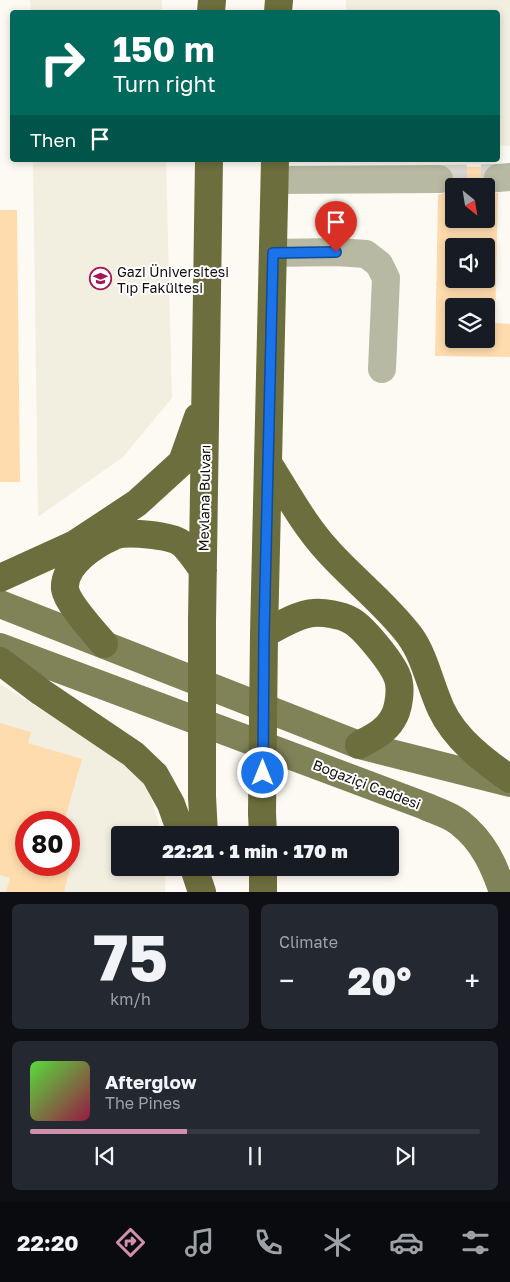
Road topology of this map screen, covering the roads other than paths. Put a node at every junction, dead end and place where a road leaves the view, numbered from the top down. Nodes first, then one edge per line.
1 (209, 162) edge
2 (275, 170) edge
3 (439, 179) tunnel mouth
4 (273, 253) junction
5 (382, 369) dead end
6 (206, 394) junction
7 (268, 463) junction
8 (203, 570) junction
9 (0, 578) edge
10 (0, 604) edge
11 (264, 634) junction
12 (104, 644) junction
13 (0, 647) edge
14 (0, 661) edge
15 (359, 745) junction
16 (510, 779) edge
17 (510, 783) edge
18 (263, 824) edge
19 (179, 826) edge
20 (204, 826) edge
21 (502, 868) edge
22 (197, 876) edge
23 (206, 876) edge
24 (263, 876) edge
25 (202, 892) edge
26 (207, 892) edge
27 (263, 892) edge
28 (503, 892) edge

1 - 6 highway, Mevlana Bulvarı
2 - 3 street
2 - 4 highway
4 - 5 street
4 - 7 highway
6 - 8 highway, Mevlana Bulvarı
6 - 9 highway
7 - 11 highway
7 - 16 highway
8 - 12 highway
8 - 20 highway, Mevlana Bulvarı, bridge
10 - 12 main road
11 - 15 highway
11 - 18 highway, bridge
12 - 15 main road
13 - 21 main road, Boğaziçi Caddesi
14 - 19 highway
15 - 17 main road
21 - 28 main road, Boğaziçi Caddesi
22 - 25 highway
23 - 26 highway
24 - 27 highway

